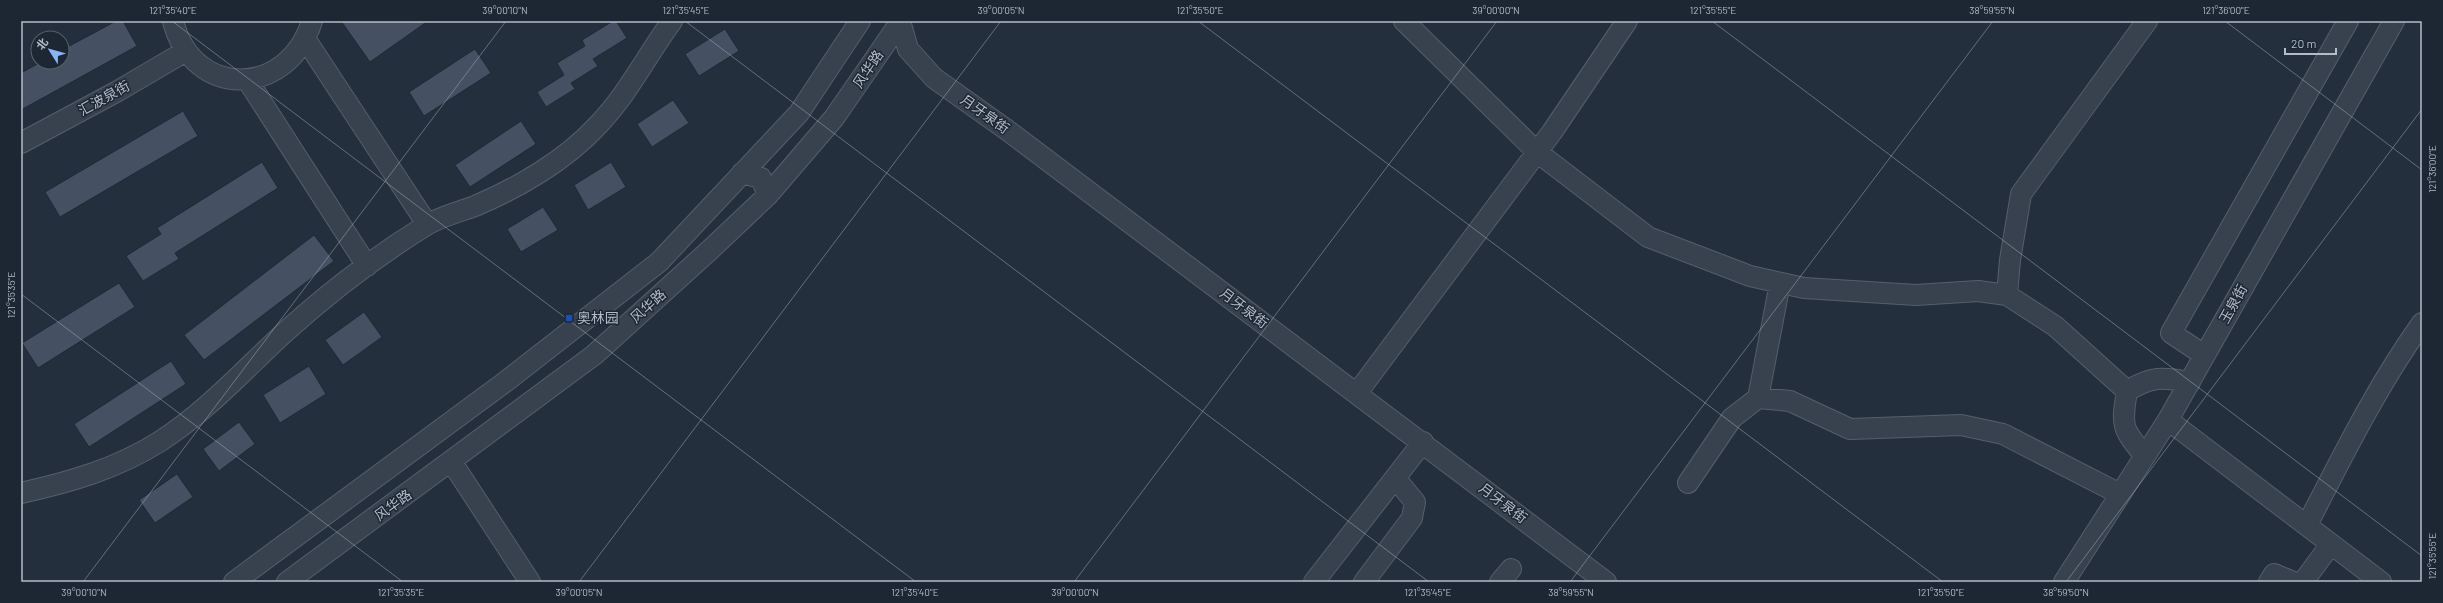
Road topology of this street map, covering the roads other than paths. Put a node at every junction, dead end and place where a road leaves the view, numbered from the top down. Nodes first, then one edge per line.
1 (173, 21) edge
2 (312, 21) edge
3 (672, 21) edge
4 (860, 21) edge
5 (901, 21) edge
6 (1404, 21) edge
7 (1626, 21) edge
8 (2147, 21) edge
9 (2348, 21) edge
10 (2394, 21) edge
11 (306, 40) junction
12 (186, 50) junction
13 (248, 81) junction
14 (21, 143) edge
15 (1537, 152) junction
16 (742, 173) junction
17 (768, 195) junction
18 (427, 224) junction
19 (367, 266) junction
20 (1780, 283) junction
21 (2007, 295) junction
22 (2419, 335) edge
23 (2204, 355) junction
24 (2190, 382) junction
25 (2128, 391) junction
26 (1357, 393) junction
27 (1758, 398) junction
28 (2168, 420) junction
29 (1422, 442) junction
30 (2145, 456) junction
31 (451, 461) junction
32 (1395, 478) junction
33 (1688, 483) dead end
34 (21, 493) edge
35 (2120, 494) junction
36 (2307, 525) junction
37 (2331, 544) junction
38 (234, 582) edge
39 (287, 582) edge
40 (530, 582) edge
41 (1314, 582) edge
42 (1364, 582) edge
43 (1606, 582) edge
44 (2064, 582) edge
45 (2269, 582) edge
46 (2292, 582) edge
47 (2303, 582) edge
48 (2381, 582) edge

1 - 12 street
2 - 11 street
3 - 18 street
4 - 16 street
5 - 17 street, 风华路
5 - 26 street, 月牙泉街
6 - 15 street
7 - 15 street
8 - 21 street
9 - 23 street
10 - 23 street, 玉泉街
11 - 13 street
11 - 18 street
12 - 13 street
12 - 14 street, 汇波泉街
13 - 19 street
15 - 20 street
15 - 26 street
16 - 17 street
16 - 38 street
17 - 31 street, 风华路
18 - 19 street
19 - 34 street
20 - 21 street
20 - 27 street
21 - 25 street
22 - 36 street
23 - 24 street, 玉泉街
24 - 25 street
24 - 28 street, 玉泉街
25 - 30 street
26 - 29 street, 月牙泉街
27 - 33 street
27 - 35 street
28 - 30 street, 玉泉街
28 - 36 street
29 - 32 street
29 - 43 street, 月牙泉街
30 - 35 street, 玉泉街
31 - 39 street, 风华路
31 - 40 street
32 - 41 street
32 - 42 street
35 - 44 street, 玉泉街
36 - 37 street
37 - 47 street
37 - 48 street
45 - 46 street

